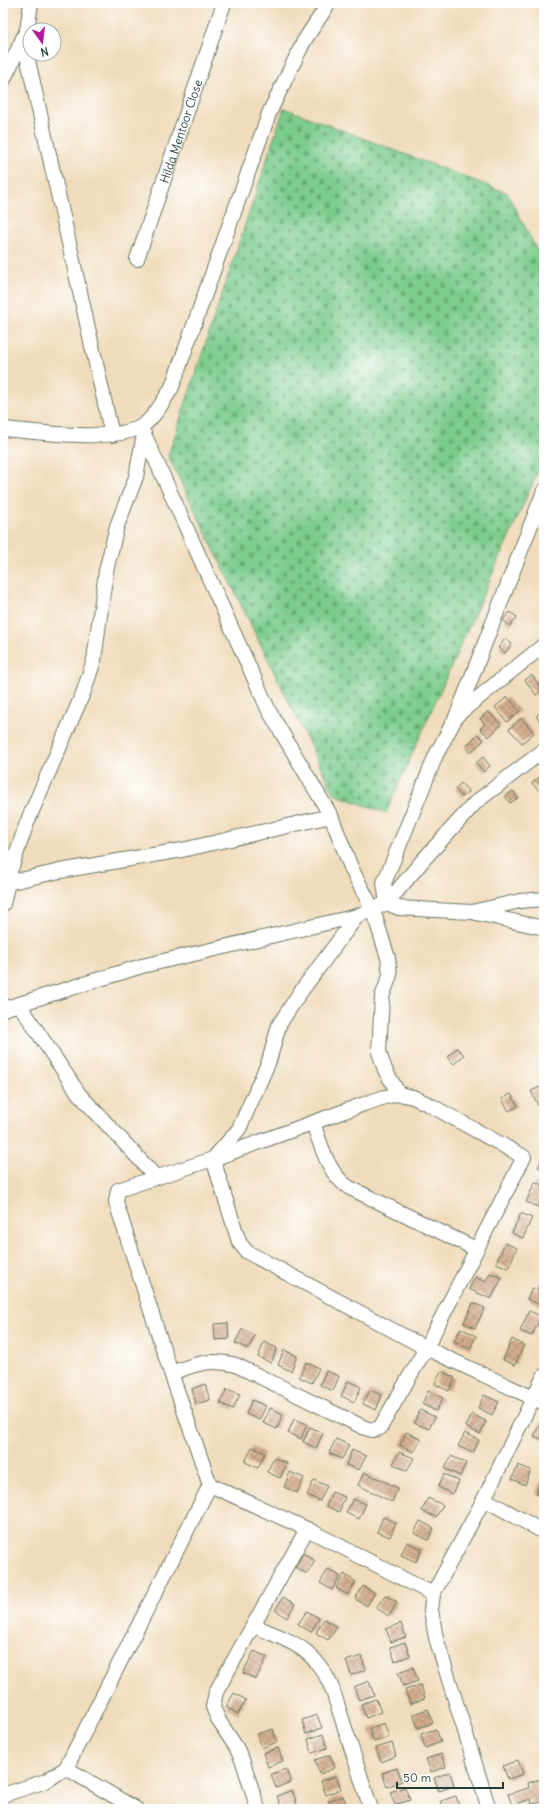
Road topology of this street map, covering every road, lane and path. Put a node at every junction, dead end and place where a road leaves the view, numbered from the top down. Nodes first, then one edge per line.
1 (31, 3) edge
2 (224, 3) edge
3 (329, 3) edge
4 (29, 22) edge
5 (22, 40) edge
6 (28, 62) edge
7 (3, 81) edge
8 (137, 259) dead end
9 (3, 429) edge
10 (144, 430) junction
11 (112, 435) junction
12 (544, 491) edge
13 (544, 645) edge
14 (457, 715) junction
15 (544, 750) edge
16 (332, 816) junction
17 (7, 883) junction
18 (544, 899) edge
19 (387, 903) junction
20 (3, 904) edge
21 (373, 910) junction
22 (472, 912) junction
23 (357, 916) junction
24 (544, 928) edge
25 (19, 1004) junction
26 (3, 1009) edge
27 (399, 1094) junction
28 (313, 1123) junction
29 (213, 1159) junction
30 (156, 1177) junction
31 (476, 1249) junction
32 (426, 1348) junction
33 (171, 1373) junction
34 (544, 1376) edge
35 (539, 1400) edge
36 (210, 1485) junction
37 (484, 1499) junction
38 (307, 1529) junction
39 (544, 1532) edge
40 (434, 1594) junction
41 (254, 1626) junction
42 (66, 1768) junction
43 (3, 1796) edge
44 (122, 1805) edge
45 (136, 1809) edge
46 (258, 1809) edge
47 (371, 1809) edge
48 (489, 1809) edge

1 - 4 street
2 - 8 street, Hilda Mentoor Close
3 - 10 street
5 - 7 street
6 - 11 street
9 - 11 street
10 - 11 street
10 - 16 street
10 - 17 street
12 - 14 street
13 - 14 street
14 - 19 street
15 - 19 street
16 - 17 street
16 - 21 street
17 - 20 street
18 - 22 street
19 - 21 street
19 - 22 street
21 - 23 street
21 - 27 street
22 - 24 street
23 - 25 street
23 - 29 street
25 - 26 street
25 - 30 street
27 - 28 street
27 - 31 street
28 - 29 street
28 - 31 street
29 - 30 street
29 - 32 street
30 - 33 street
31 - 32 street
32 - 33 street
32 - 35 street
33 - 36 street
34 - 35 street
35 - 37 street
36 - 38 street
36 - 42 street
37 - 39 street
37 - 40 street
38 - 40 street
38 - 41 street
40 - 48 street
41 - 46 street
41 - 47 street
42 - 43 street
42 - 44 street
44 - 45 street

